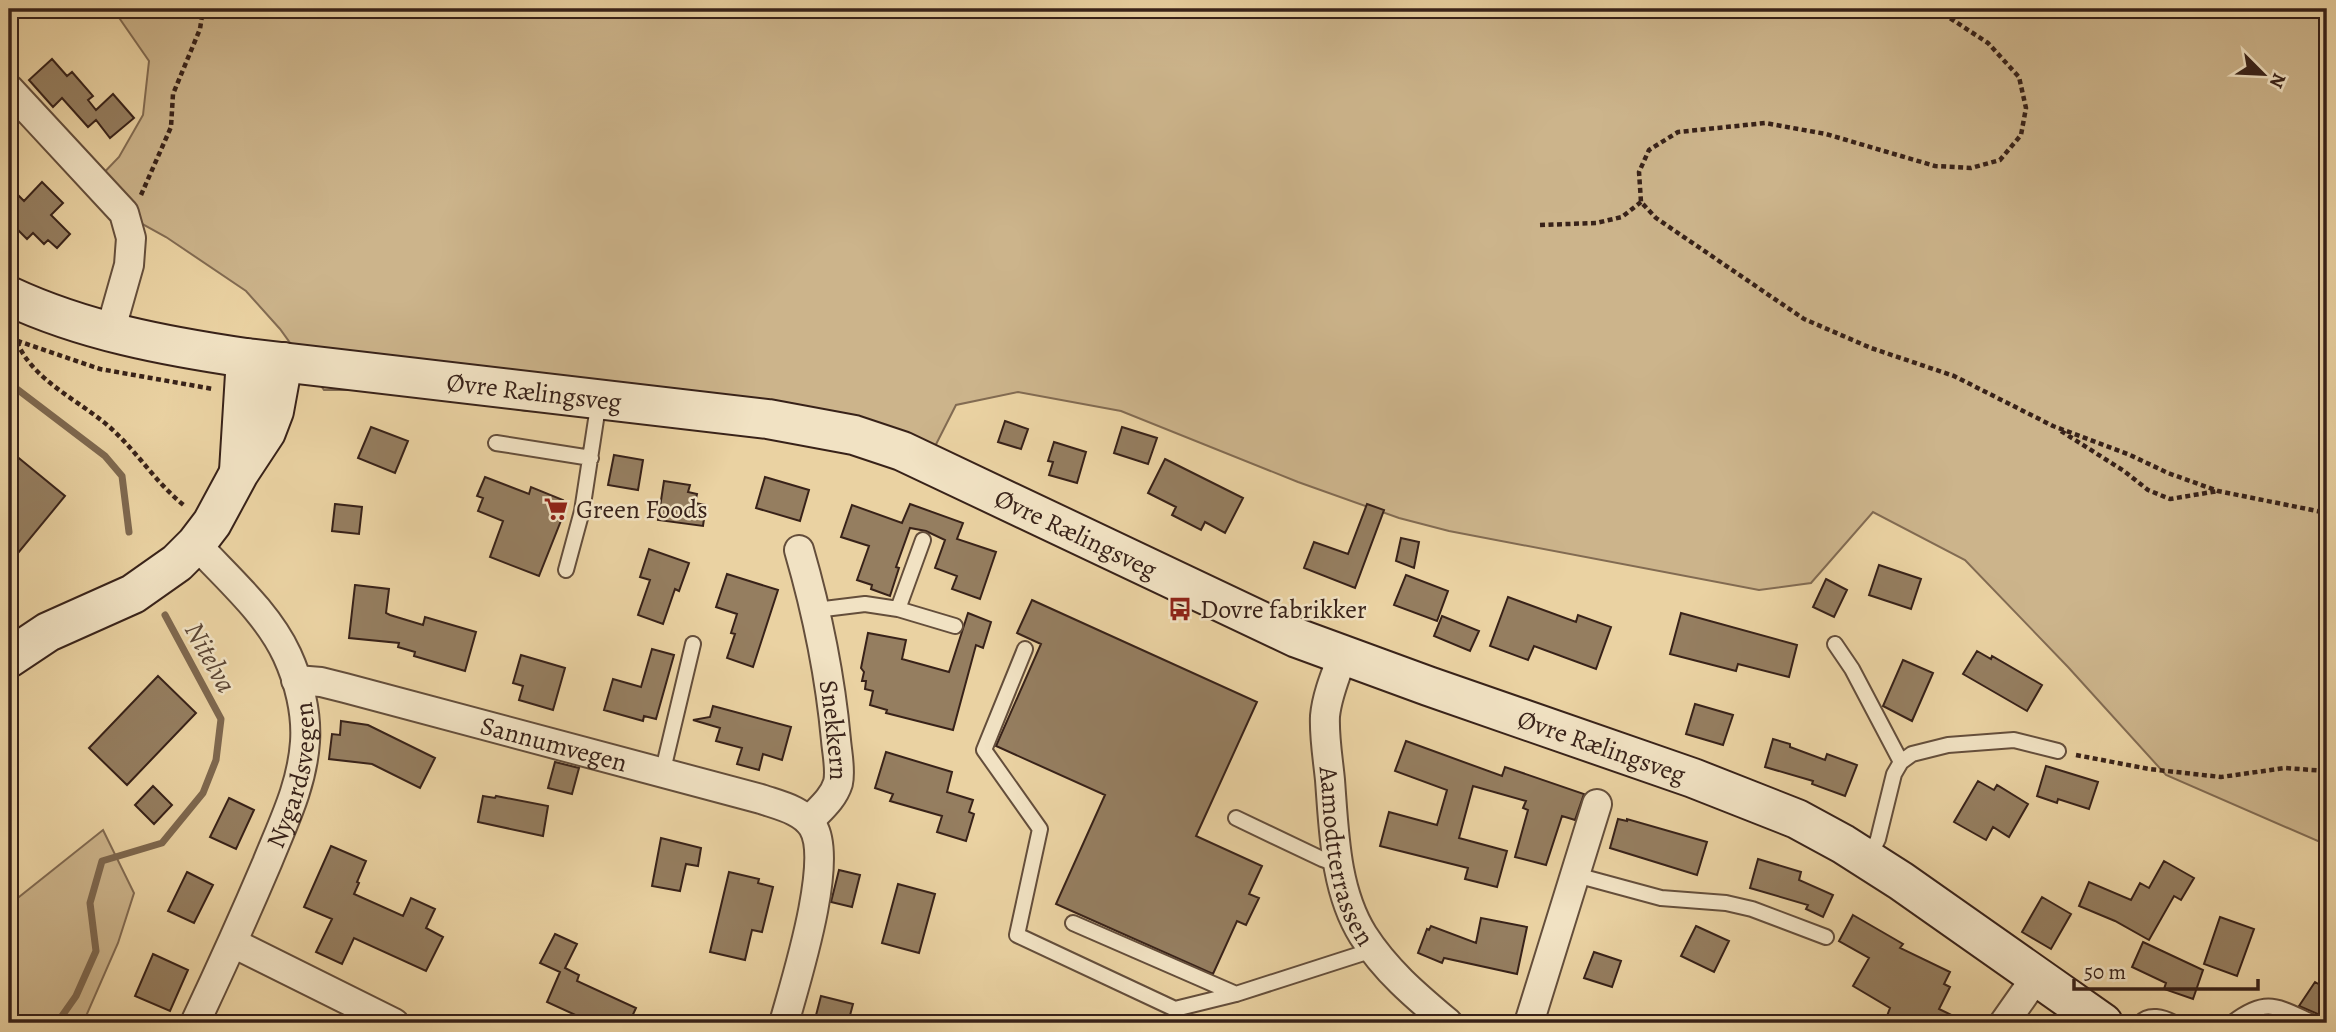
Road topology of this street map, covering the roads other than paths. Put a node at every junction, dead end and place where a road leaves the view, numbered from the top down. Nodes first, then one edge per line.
1 (9, 89) edge
2 (9, 296) edge
3 (110, 332) junction
4 (265, 360) junction
5 (600, 399) junction
6 (496, 443) dead end
7 (591, 458) junction
8 (187, 529) junction
9 (923, 540) dead end
10 (799, 550) dead end
11 (566, 570) dead end
12 (898, 609) junction
13 (816, 610) junction
14 (955, 626) dead end
15 (693, 644) dead end
16 (1835, 644) dead end
17 (1026, 649) dead end
18 (1343, 655) junction
19 (9, 658) edge
20 (296, 680) junction
21 (2058, 751) road end
22 (1901, 762) junction
23 (662, 774) junction
24 (1597, 804) dead end
25 (1236, 818) dead end
26 (809, 821) junction
27 (1869, 860) junction
28 (1339, 865) junction
29 (1576, 875) junction
30 (1073, 923) dead end
31 (1826, 937) dead end
32 (233, 943) junction
33 (1373, 950) junction
34 (2037, 976) junction
35 (1236, 994) junction
36 (195, 1023) edge
37 (394, 1023) edge
38 (784, 1023) edge
39 (1448, 1023) edge
40 (1529, 1023) edge
41 (2004, 1023) edge
42 (2103, 1023) edge
43 (2140, 1023) edge
44 (2174, 1023) edge
45 (2232, 1023) edge
46 (2314, 1023) edge

1 - 3 street
2 - 3 main road, Øvre Rælingsveg
3 - 4 main road, Øvre Rælingsveg
4 - 5 main road, Øvre Rælingsveg
4 - 8 main road
5 - 7 lane
5 - 18 main road, Øvre Rælingsveg
6 - 7 lane
7 - 11 lane
8 - 19 main road
8 - 20 street, Nygardsvegen
9 - 12 lane
10 - 13 street, Snekkern
12 - 13 lane
12 - 14 lane
13 - 26 street, Snekkern
15 - 23 lane
16 - 22 lane
17 - 35 lane
18 - 27 main road, Øvre Rælingsveg
18 - 28 street, Aamodtterrassen
20 - 23 street, Sannumvegen
20 - 32 street, Nygardsvegen
21 - 22 lane
22 - 27 lane
23 - 26 street, Sannumvegen
24 - 29 street
25 - 28 lane
26 - 38 street
27 - 34 main road, Øvre Rælingsveg
28 - 33 street, Aamodtterrassen
29 - 31 lane
29 - 40 street
30 - 35 lane
32 - 36 street, Nygardsvegen
32 - 37 street
33 - 35 lane
33 - 39 street, Aamodtterrassen
34 - 41 street
34 - 42 main road, Øvre Rælingsveg
43 - 44 lane
45 - 46 lane

